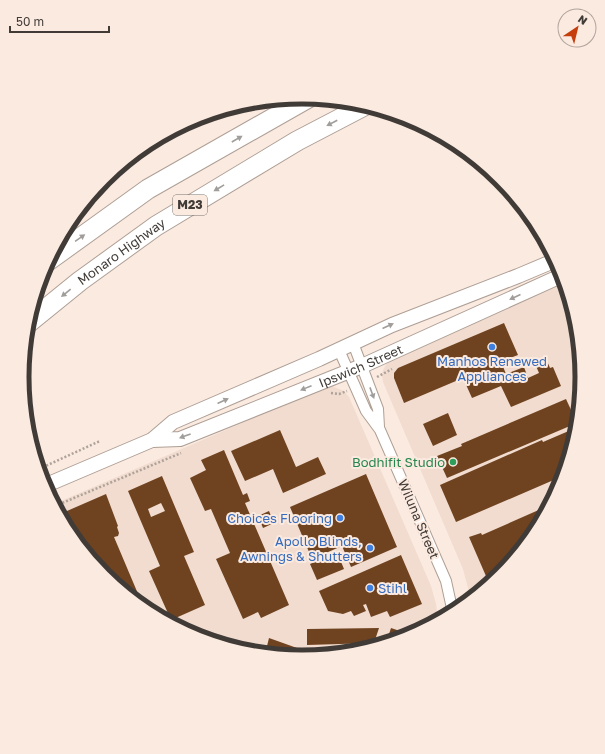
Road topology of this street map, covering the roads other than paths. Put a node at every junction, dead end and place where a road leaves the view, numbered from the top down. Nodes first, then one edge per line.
1 (298, 104) edge
2 (358, 109) edge
3 (58, 254) edge
4 (551, 262) edge
5 (532, 271) junction
6 (557, 278) edge
7 (538, 287) junction
8 (36, 317) edge
9 (353, 343) junction
10 (339, 350) junction
11 (355, 368) junction
12 (152, 440) junction
13 (51, 483) edge
14 (451, 606) edge

3 -> 1 highway, M23
2 -> 8 highway, Monaro Highway / M23
4 - 5 main road, Ipswich Street
5 - 7 main road
9 -> 5 main road, Ipswich Street
6 - 7 main road, Ipswich Street
7 -> 11 main road, Ipswich Street
9 - 10 main road, Ipswich Street
9 - 11 street, Wiluna Street
10 - 11 street, Wiluna Street
12 -> 10 main road, Ipswich Street
11 -> 12 main road, Ipswich Street
11 - 14 street, Wiluna Street
12 - 13 main road, Ipswich Street

